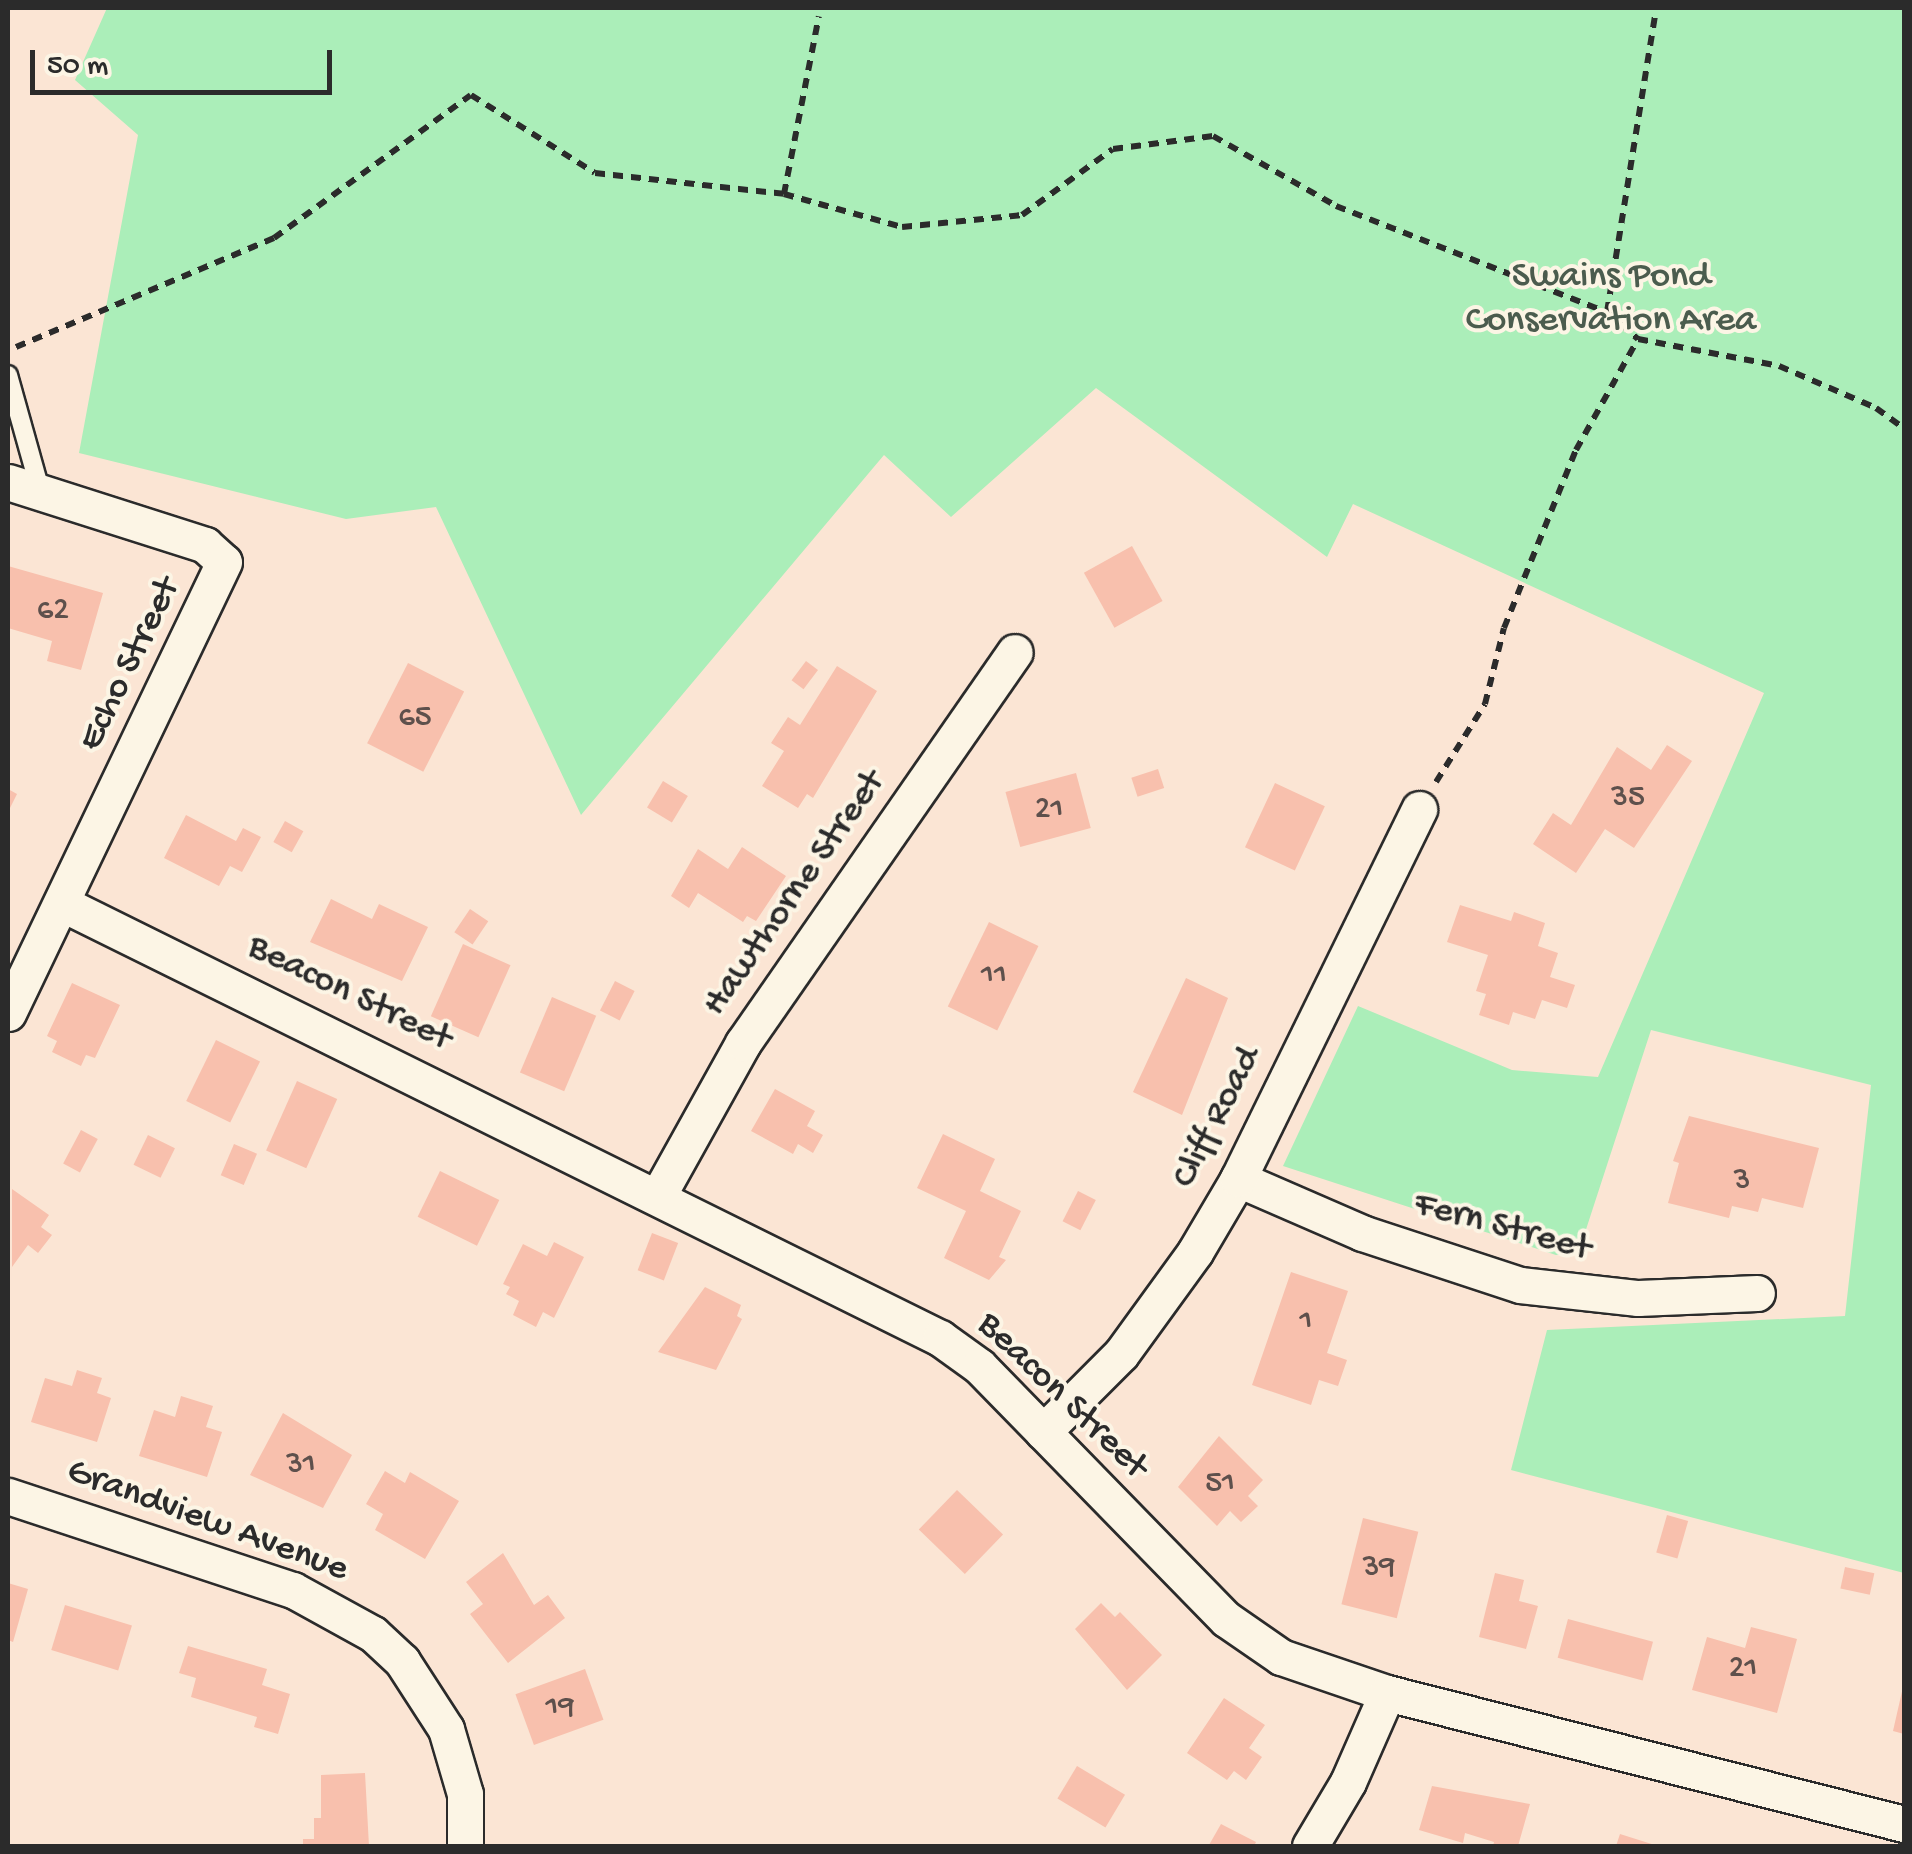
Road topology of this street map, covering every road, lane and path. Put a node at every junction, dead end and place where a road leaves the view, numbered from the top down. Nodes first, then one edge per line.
1 (1656, 8) edge
2 (819, 16) dead end
3 (784, 194) junction
4 (1608, 312) junction
5 (1638, 339) junction
6 (8, 350) edge
7 (8, 375) edge
8 (1904, 428) edge
9 (8, 482) edge
10 (41, 494) junction
11 (1015, 652) dead end
12 (1419, 809) joint
13 (63, 904) junction
14 (8, 1013) edge
15 (1238, 1179) junction
16 (659, 1194) junction
17 (1757, 1293) dead end
18 (1043, 1432) junction
19 (8, 1496) edge
20 (1387, 1694) junction
21 (1904, 1824) edge
22 (466, 1846) edge
23 (1310, 1846) edge

1 - 4 path
2 - 3 path
3 - 4 path
3 - 6 path
4 - 5 path
5 - 8 path
5 - 12 path
7 - 10 lane
9 - 10 street, Echo Street
10 - 13 street, Echo Street
11 - 16 street, Hawthorne Street
12 - 15 street, Cliff Road
13 - 14 street, Echo Street
13 - 16 street, Beacon Street
15 - 17 street, Fern Street
15 - 18 street, Cliff Road
16 - 18 street, Beacon Street
18 - 20 street, Beacon Street
19 - 22 street, Grandview Avenue
20 - 21 street, Beacon Street
20 - 23 street

